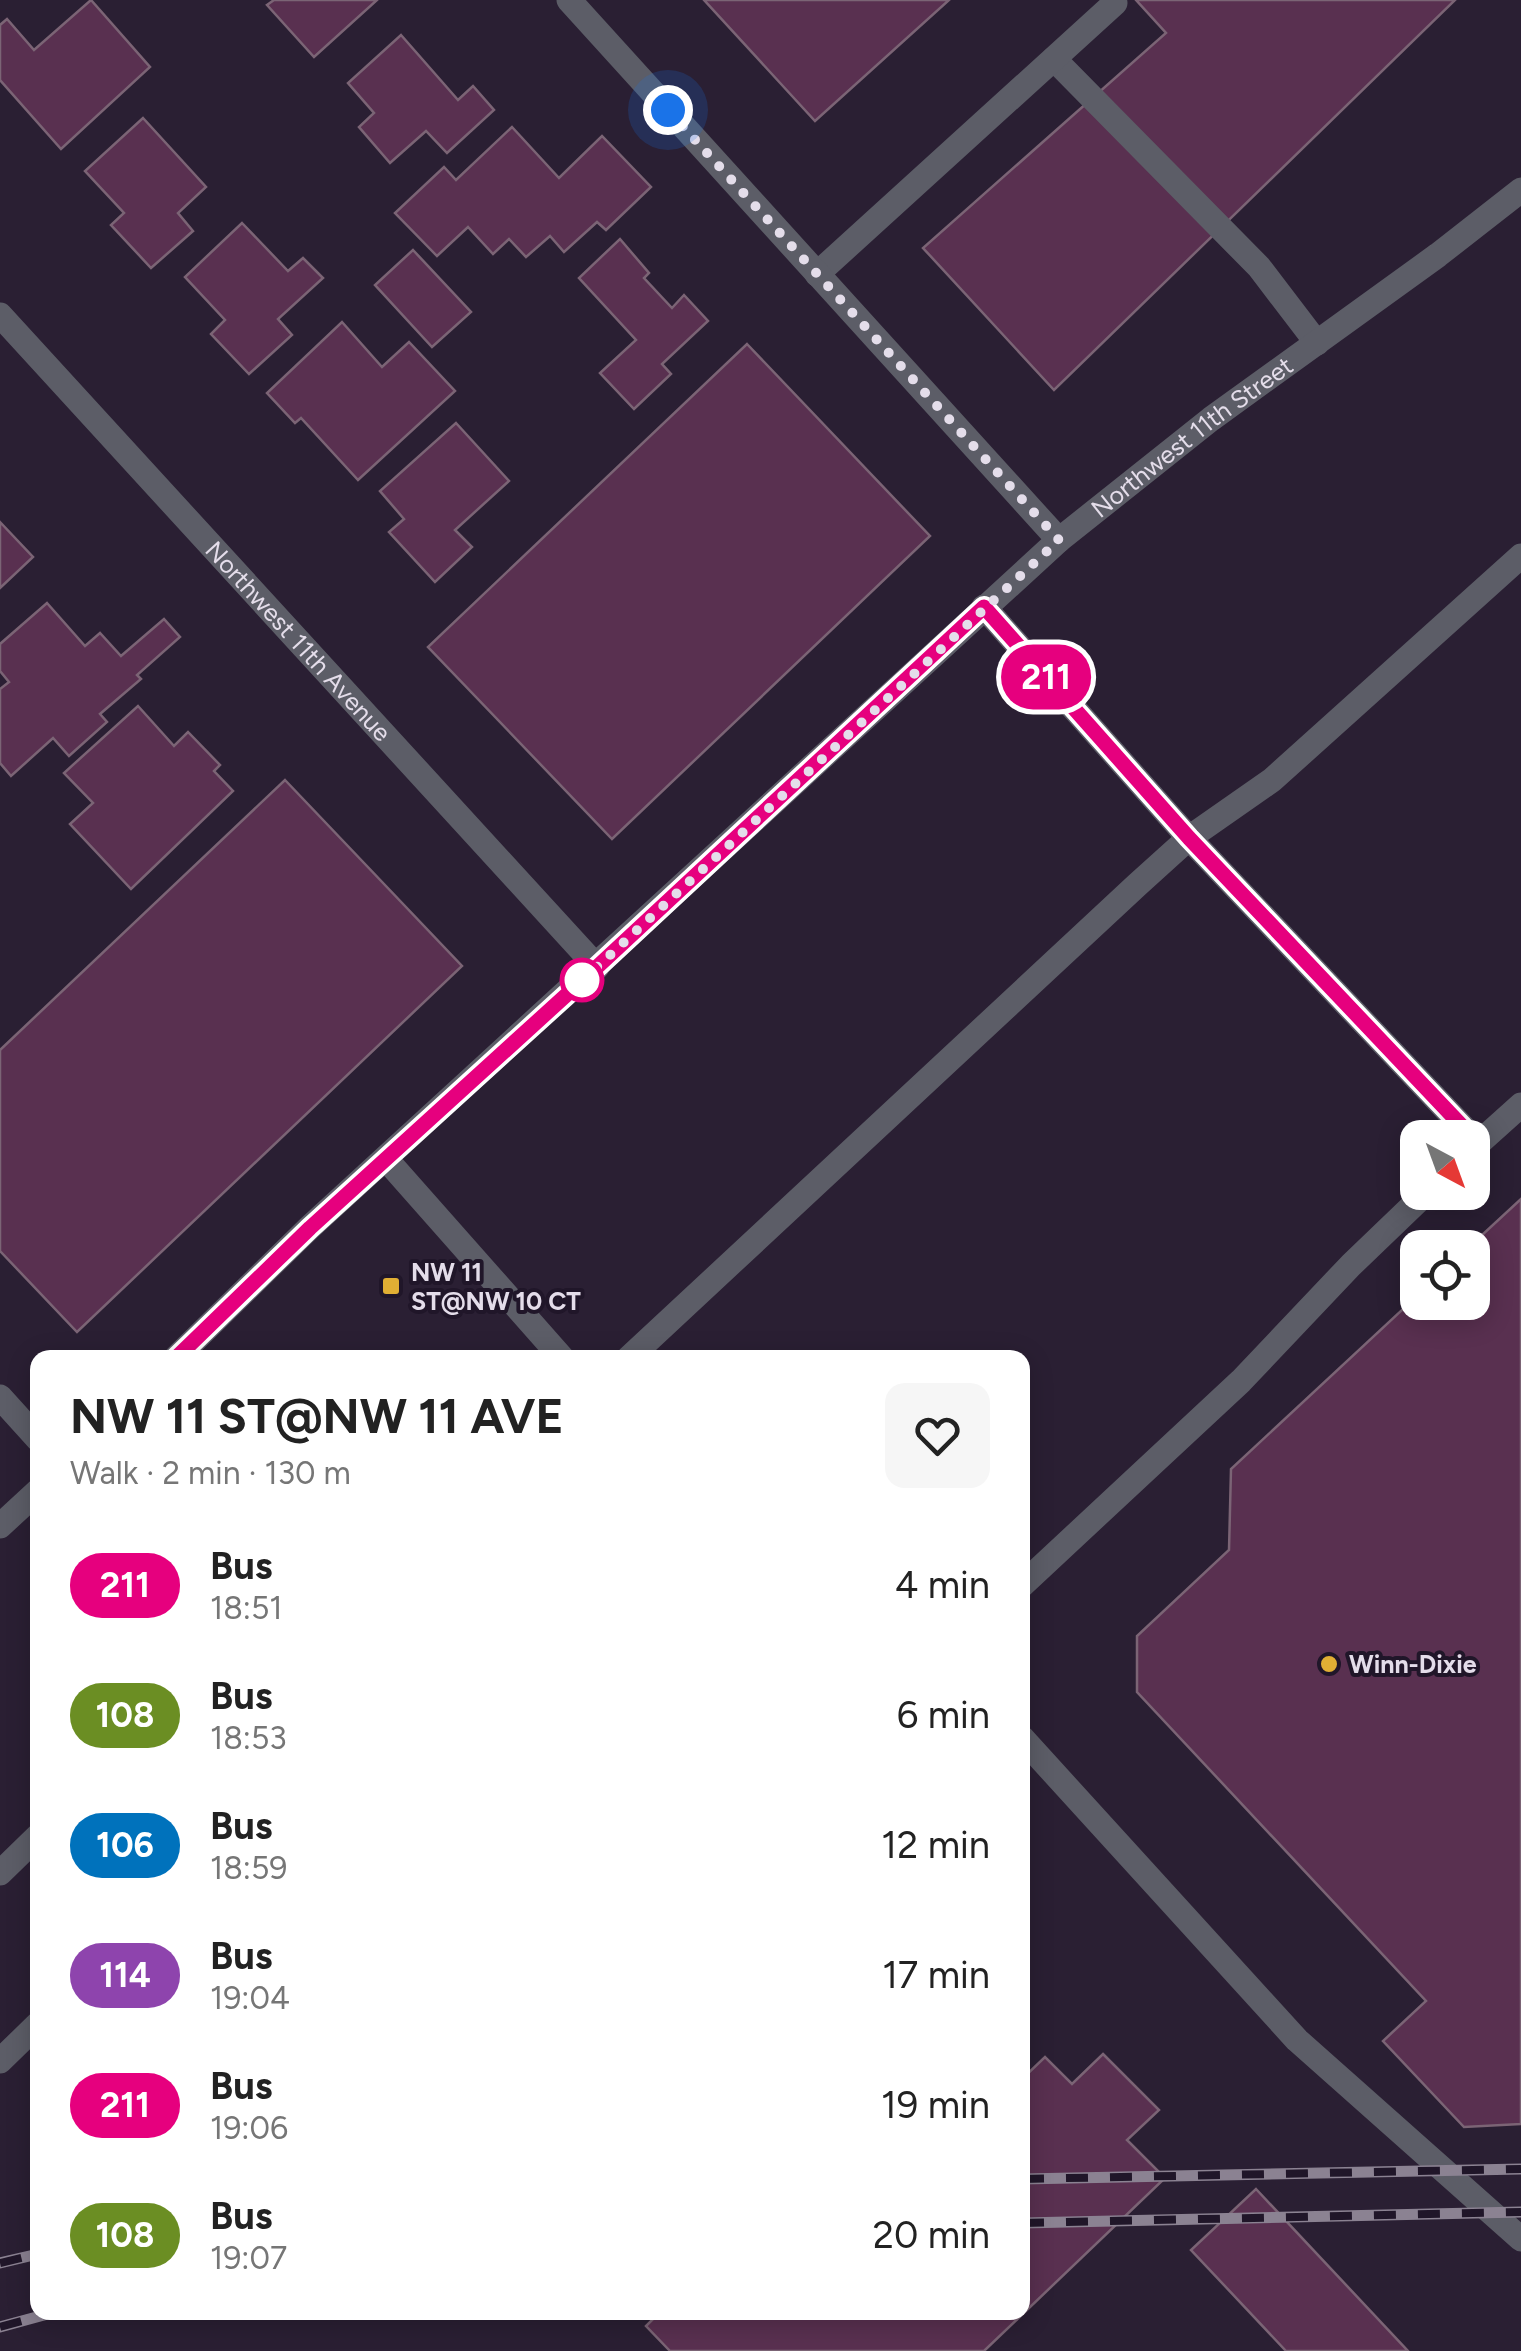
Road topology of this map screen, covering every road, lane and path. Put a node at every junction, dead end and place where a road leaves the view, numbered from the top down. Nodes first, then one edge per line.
1 (569, 0) edge
2 (1115, 3) dead end
3 (1054, 60) junction
4 (1521, 190) edge
5 (817, 274) junction
6 (0, 314) edge
7 (1317, 343) junction
8 (1059, 540) junction
9 (1521, 556) edge
10 (984, 607) junction
11 (1189, 838) junction
12 (596, 968) junction
13 (1521, 1105) edge
14 (1452, 1120) edge
15 (1490, 1133) edge
16 (386, 1159) junction
17 (1408, 1210) edge
18 (184, 1350) edge
19 (555, 1350) edge
20 (639, 1350) edge
21 (0, 1396) edge
22 (30, 1430) edge
23 (30, 1499) edge
24 (0, 1526) edge
25 (1030, 1578) edge
26 (1030, 1747) edge
27 (30, 1844) edge
28 (0, 1873) edge
29 (30, 2032) edge
30 (0, 2060) edge
31 (1521, 2239) edge

1 - 5 street
2 - 3 street
3 - 5 street
3 - 7 street
4 - 7 street, Northwest 11th Street
5 - 8 street
6 - 12 street, Northwest 11th Avenue
7 - 8 street, Northwest 11th Street
8 - 10 street, Northwest 11th Street
9 - 11 street
10 - 11 street
10 - 12 street, Northwest 11th Street
11 - 14 street
11 - 20 street
12 - 16 street, Northwest 11th Street
13 - 15 street
16 - 18 street, Northwest 11th Street
16 - 19 street
17 - 25 street
21 - 22 street
23 - 24 street
26 - 31 street
27 - 28 street
29 - 30 street

